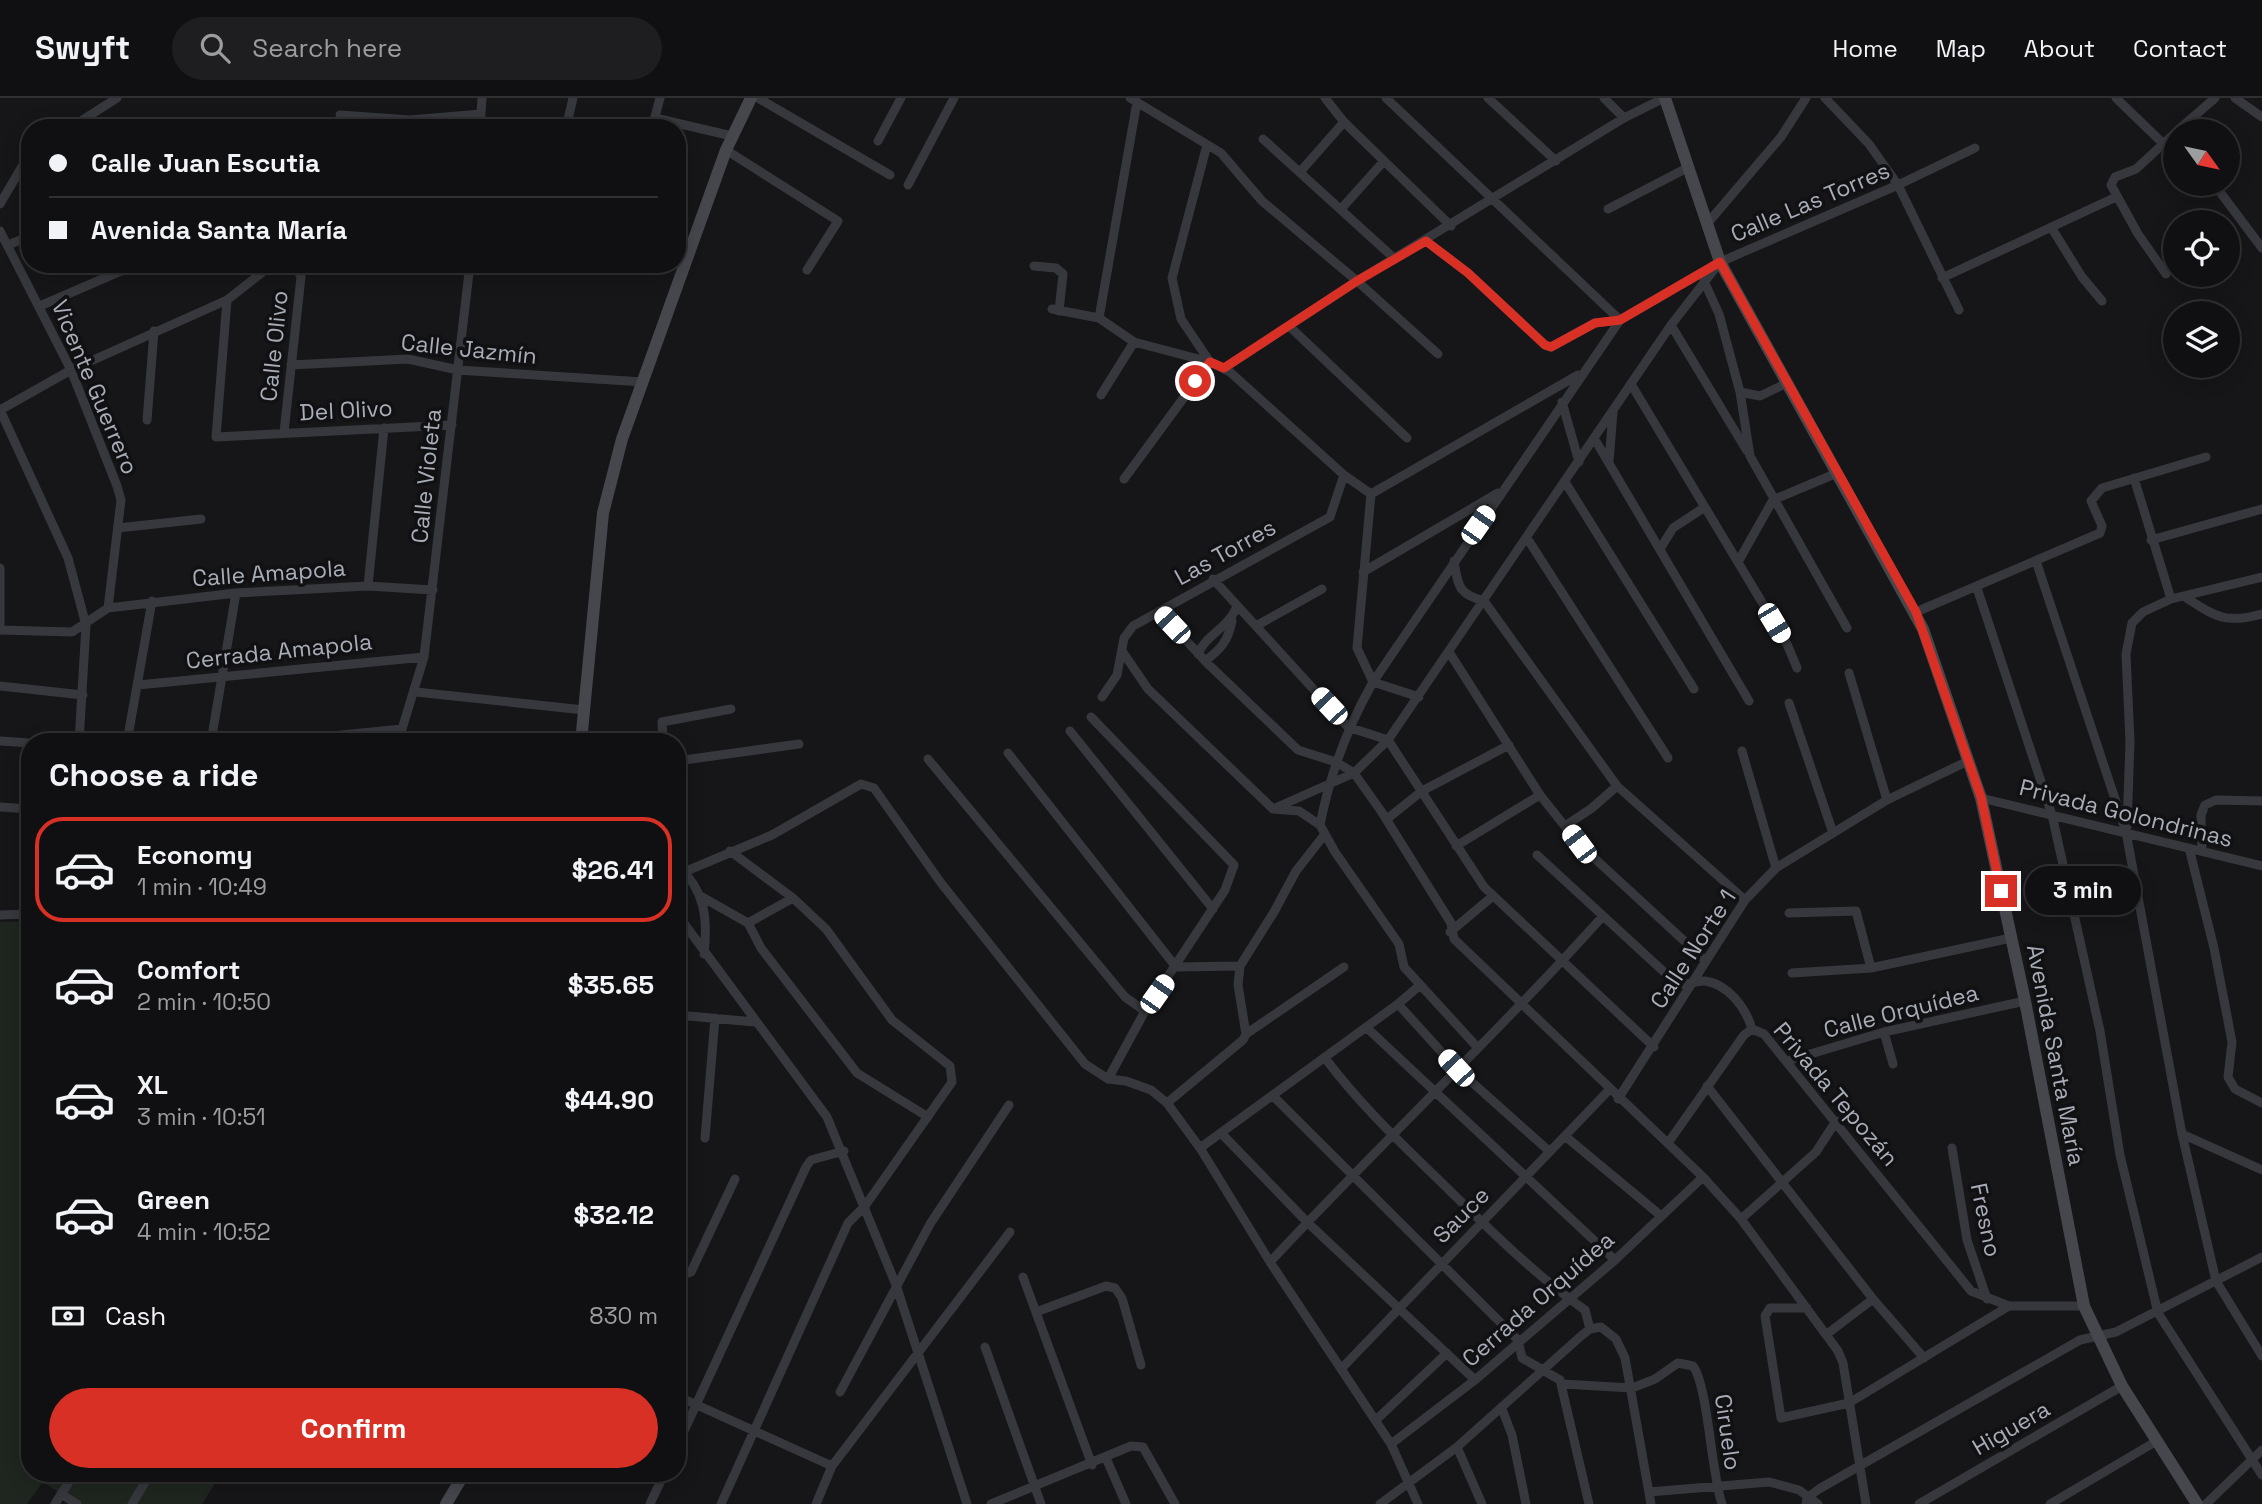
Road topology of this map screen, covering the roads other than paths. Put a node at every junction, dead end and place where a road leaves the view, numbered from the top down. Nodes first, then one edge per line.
1 (117, 98) edge
2 (482, 98) edge
3 (573, 98) edge
4 (660, 98) edge
5 (751, 98) edge
6 (758, 98) edge
7 (901, 98) edge
8 (954, 98) edge
9 (1325, 98) edge
10 (1386, 98) edge
11 (1488, 98) edge
12 (1604, 98) edge
13 (1664, 98) edge
14 (1806, 98) edge
15 (2116, 98) edge
16 (2215, 98) edge
17 (2235, 98) edge
18 (1831, 99) edge
19 (1134, 100) edge
20 (481, 114) junction
21 (340, 115) dead end
22 (2262, 117) edge
23 (1624, 118) junction
24 (84, 119) edge
25 (396, 119) edge
26 (422, 119) edge
27 (481, 119) edge
28 (568, 119) edge
29 (655, 119) edge
30 (2191, 119) edge
31 (1344, 122) junction
32 (686, 128) edge
33 (732, 136) junction
34 (1263, 139) dead end
35 (878, 141) dead end
36 (1207, 145) junction
37 (2161, 145) joint
38 (1975, 148) dead end
39 (726, 150) junction
40 (1384, 161) junction
41 (1556, 161) junction
42 (21, 168) edge
43 (1687, 168) junction
44 (1300, 172) junction
45 (890, 175) dead end
46 (908, 185) dead end
47 (1898, 186) junction
48 (2223, 196) edge
49 (2116, 197) junction
50 (1494, 200) junction
51 (0, 204) edge
52 (1341, 209) junction
53 (1608, 209) dead end
54 (1706, 225) junction
55 (1451, 226) junction
56 (2050, 227) junction
57 (0, 231) edge
58 (21, 240) edge
59 (1426, 241) junction
60 (8, 245) junction
61 (2262, 248) edge
62 (1395, 259) junction
63 (686, 262) edge
64 (1720, 262) junction
65 (1034, 266) dead end
66 (2163, 269) edge
67 (21, 270) edge
68 (807, 270) dead end
69 (23, 273) edge
70 (116, 273) edge
71 (262, 273) edge
72 (299, 273) edge
73 (469, 273) edge
74 (682, 273) edge
75 (1942, 278) junction
76 (1357, 281) junction
77 (1704, 281) junction
78 (227, 300) junction
79 (2102, 301) dead end
80 (40, 306) junction
81 (1959, 310) dead end
82 (1099, 318) junction
83 (1620, 320) junction
84 (1671, 325) junction
85 (1289, 326) junction
86 (154, 331) junction
87 (1134, 342) junction
88 (1438, 354) dead end
89 (1210, 362) junction
90 (291, 365) junction
91 (1224, 368) junction
92 (71, 370) junction
93 (458, 370) junction
94 (1583, 372) junction
95 (643, 382) junction
96 (1787, 383) junction
97 (1631, 384) junction
98 (1740, 392) junction
99 (1101, 395) dead end
100 (1563, 402) junction
101 (0, 410) edge
102 (1613, 411) junction
103 (147, 420) dead end
104 (452, 425) junction
105 (384, 428) junction
106 (285, 432) junction
107 (1408, 438) dead end
108 (1594, 438) junction
109 (1750, 456) junction
110 (2206, 457) dead end
111 (1579, 462) junction
112 (1609, 462) junction
113 (1837, 473) junction
114 (1344, 475) junction
115 (2134, 478) junction
116 (1124, 479) dead end
117 (1564, 482) junction
118 (1502, 490) junction
119 (1371, 494) junction
120 (1773, 500) junction
121 (1704, 507) junction
122 (2262, 509) edge
123 (201, 519) dead end
124 (118, 528) junction
125 (1527, 538) junction
126 (2151, 541) junction
127 (1660, 549) junction
128 (1454, 561) junction
129 (2036, 561) junction
130 (1738, 562) junction
131 (0, 568) edge
132 (1363, 572) junction
133 (2262, 577) edge
134 (1213, 579) junction
135 (368, 586) junction
136 (1977, 588) junction
137 (1321, 589) dead end
138 (433, 590) junction
139 (236, 593) junction
140 (2185, 597) junction
141 (2171, 599) junction
142 (152, 601) junction
143 (1484, 601) junction
144 (1237, 606) junction
145 (108, 608) junction
146 (1159, 611) junction
147 (1916, 612) junction
148 (2262, 614) edge
149 (1233, 617) junction
150 (86, 625) junction
151 (1255, 626) junction
152 (1846, 628) dead end
153 (0, 630) edge
154 (1122, 651) junction
155 (1449, 652) junction
156 (424, 657) junction
157 (1201, 657) junction
158 (1797, 668) dead end
159 (1849, 673) dead end
160 (222, 675) junction
161 (1373, 682) junction
162 (138, 685) junction
163 (0, 686) edge
164 (1694, 689) dead end
165 (416, 692) junction
166 (83, 695) junction
167 (1102, 697) dead end
168 (1419, 697) junction
169 (1749, 701) dead end
170 (1789, 703) dead end
171 (731, 709) dead end
172 (584, 710) junction
173 (1091, 718) dead end
174 (1348, 727) junction
175 (1070, 731) dead end
176 (80, 733) edge
177 (129, 733) edge
178 (212, 733) edge
179 (364, 733) edge
180 (582, 733) edge
181 (663, 733) edge
182 (1388, 740) junction
183 (0, 741) edge
184 (21, 742) edge
185 (799, 744) dead end
186 (1509, 745) junction
187 (1742, 751) dead end
188 (1008, 753) dead end
189 (1668, 758) dead end
190 (928, 759) dead end
191 (686, 760) edge
192 (1968, 761) junction
193 (1336, 762) junction
194 (1354, 773) junction
195 (1328, 785) junction
196 (1617, 786) junction
197 (1422, 791) junction
198 (1541, 795) junction
199 (1981, 797) junction
200 (1887, 800) junction
201 (2262, 800) edge
202 (0, 807) edge
203 (21, 808) edge
204 (1273, 809) junction
205 (2052, 815) junction
206 (1387, 819) junction
207 (1565, 826) junction
208 (1323, 830) junction
209 (2126, 832) junction
210 (1833, 833) junction
211 (1456, 846) junction
212 (2189, 848) junction
213 (730, 851) junction
214 (2202, 852) junction
215 (1537, 855) dead end
216 (2262, 866) edge
217 (686, 867) edge
218 (1776, 868) junction
219 (686, 878) edge
220 (1493, 895) junction
221 (702, 897) junction
222 (793, 898) junction
223 (1745, 900) junction
224 (1213, 909) junction
225 (1789, 913) dead end
226 (21, 914) edge
227 (0, 915) edge
228 (1603, 916) junction
229 (748, 923) junction
230 (686, 927) edge
231 (1450, 932) junction
232 (2011, 938) junction
233 (704, 954) junction
234 (1563, 961) junction
235 (1706, 961) junction
236 (1240, 966) junction
237 (1176, 967) junction
238 (1344, 967) dead end
239 (1871, 968) junction
240 (1792, 972) dead end
241 (1692, 984) junction
242 (1419, 986) junction
243 (2025, 1001) junction
244 (1398, 1004) junction
245 (1522, 1004) junction
246 (1145, 1012) junction
247 (686, 1016) edge
248 (715, 1018) junction
249 (755, 1021) junction
250 (1367, 1028) junction
251 (1752, 1029) junction
252 (1884, 1032) junction
253 (1246, 1034) junction
254 (1654, 1047) junction
255 (1478, 1048) junction
256 (1325, 1058) junction
257 (1787, 1061) junction
258 (1893, 1064) dead end
259 (1456, 1068) junction
260 (1108, 1079) junction
261 (1707, 1086) junction
262 (1609, 1090) junction
263 (1435, 1092) junction
264 (1273, 1096) junction
265 (1618, 1099) junction
266 (1167, 1103) junction
267 (2262, 1103) edge
268 (1009, 1105) dead end
269 (928, 1117) junction
270 (1836, 1121) junction
271 (1220, 1133) junction
272 (1392, 1134) junction
273 (2182, 1134) junction
274 (1565, 1136) junction
275 (705, 1138) dead end
276 (1668, 1143) junction
277 (1952, 1147) dead end
278 (1200, 1148) junction
279 (844, 1151) junction
280 (1549, 1151) junction
281 (2262, 1170) edge
282 (1350, 1176) junction
283 (1525, 1177) junction
284 (1703, 1177) junction
285 (735, 1179) dead end
286 (1783, 1180) junction
287 (865, 1206) junction
288 (1660, 1215) junction
289 (1741, 1219) junction
290 (1307, 1222) junction
291 (1482, 1222) junction
292 (1010, 1233) dead end
293 (2262, 1257) edge
294 (1615, 1260) junction
295 (1270, 1262) junction
296 (1440, 1264) junction
297 (686, 1274) edge
298 (1023, 1277) dead end
299 (2216, 1281) junction
300 (897, 1285) junction
301 (1873, 1298) junction
302 (1569, 1299) junction
303 (1987, 1299) junction
304 (2009, 1306) junction
305 (2084, 1306) junction
306 (1400, 1307) junction
307 (1807, 1307) junction
308 (1036, 1312) junction
309 (2158, 1313) junction
310 (1590, 1329) junction
311 (1827, 1334) junction
312 (2095, 1335) junction
313 (1518, 1340) junction
314 (985, 1347) dead end
315 (919, 1350) junction
316 (1447, 1353) junction
317 (2262, 1356) edge
318 (1924, 1358) junction
319 (1141, 1365) dead end
320 (1342, 1368) junction
321 (1545, 1371) junction
322 (1475, 1380) junction
323 (1562, 1384) junction
324 (2122, 1385) junction
325 (1632, 1388) junction
326 (840, 1392) dead end
327 (686, 1400) edge
328 (1849, 1402) junction
329 (696, 1405) junction
330 (1502, 1409) junction
331 (1376, 1420) junction
332 (686, 1427) edge
333 (755, 1430) junction
334 (2155, 1442) junction
335 (1391, 1444) junction
336 (1457, 1447) junction
337 (2262, 1450) edge
338 (1106, 1458) junction
339 (2252, 1460) junction
340 (1861, 1464) junction
341 (1091, 1465) junction
342 (832, 1466) junction
343 (2262, 1475) edge
344 (69, 1482) edge
345 (145, 1482) edge
346 (459, 1482) edge
347 (660, 1482) edge
348 (1409, 1485) junction
349 (1034, 1488) junction
350 (1717, 1488) junction
351 (1649, 1492) junction
352 (61, 1494) junction
353 (1807, 1501) edge
354 (55, 1504) edge
355 (77, 1504) edge
356 (131, 1504) edge
357 (446, 1504) edge
358 (650, 1504) edge
359 (721, 1504) edge
360 (816, 1504) edge
361 (967, 1504) edge
362 (991, 1504) edge
363 (1041, 1504) edge
364 (1126, 1504) edge
365 (1175, 1504) edge
366 (1380, 1504) edge
367 (1418, 1504) edge
368 (1482, 1504) edge
369 (1526, 1504) edge
370 (1589, 1504) edge
371 (1651, 1504) edge
372 (1722, 1504) edge
373 (1818, 1504) edge
374 (1866, 1504) edge
375 (1919, 1504) edge
376 (2050, 1504) edge
377 (2197, 1504) edge
378 (2206, 1504) edge

1 - 24 street
2 - 20 street
3 - 28 street
4 - 29 street
5 - 33 main road
6 - 45 street
7 - 35 street
8 - 46 street
9 - 31 street
10 - 50 street
11 - 41 street
12 - 23 street
13 - 23 street
13 - 43 main road, Avenida Santa María
14 - 54 street
15 - 37 street
16 - 30 street
17 - 22 street
18 - 47 street
19 - 36 street
19 - 82 street
20 - 26 street
20 - 27 street
21 - 25 street
23 - 41 street
31 - 40 street
31 - 44 street
32 - 33 street
33 - 39 main road
34 - 44 street
36 - 76 street
36 - 89 street
37 - 49 street
38 - 47 street, Calle Las Torres
39 - 63 main road
39 - 68 street
40 - 52 street
40 - 55 street
41 - 50 street
42 - 51 street
43 - 53 street
43 - 54 main road, Avenida Santa María
44 - 52 street
47 - 64 street, Calle Las Torres
47 - 75 street
48 - 61 street
49 - 56 street
49 - 66 street
50 - 55 street
50 - 83 street
52 - 62 street
54 - 64 main road, Avenida Santa María
55 - 59 street
56 - 75 street
56 - 79 street
57 - 60 street, Vicente Guerrero
58 - 60 street
59 - 62 street
59 - 83 street, Calle Las Torres
60 - 67 street, Vicente Guerrero
62 - 76 street
64 - 77 street
64 - 83 street, Calle Las Torres
64 - 96 main road, Avenida Santa María
65 - 82 street
69 - 80 street, Vicente Guerrero
70 - 80 street
71 - 78 street
72 - 90 street, Calle Olivo
73 - 93 street, Calle Violeta
74 - 95 main road
75 - 81 street
76 - 85 street
76 - 88 street
77 - 84 street
77 - 98 street
78 - 86 street
78 - 106 street, Del Olivo
80 - 92 street, Vicente Guerrero
82 - 87 street
83 - 94 street
84 - 97 street
84 - 109 street
85 - 91 street
85 - 107 street
86 - 92 street
86 - 103 street
87 - 89 street
87 - 99 street
89 - 91 street
89 - 116 street
90 - 93 street, Calle Jazmín
90 - 106 street, Calle Olivo
91 - 114 street
92 - 101 street
92 - 124 street, Vicente Guerrero
93 - 95 street, Calle Jazmín
93 - 104 street, Calle Violeta
94 - 100 street
94 - 119 street
95 - 172 main road
96 - 98 street
96 - 113 main road, Avenida Santa María
97 - 102 street
97 - 121 street
98 - 109 street
100 - 111 street
100 - 118 street
101 - 150 street
102 - 108 street
102 - 112 street
104 - 105 street, Del Olivo
104 - 138 street, Calle Violeta
105 - 106 street, Del Olivo
105 - 135 street
108 - 111 street
108 - 112 street
109 - 120 street
110 - 115 street
111 - 117 street
112 - 127 street
113 - 120 street
113 - 147 main road, Avenida Santa María
114 - 119 street
114 - 134 street, Las Torres
115 - 126 street
115 - 129 street
117 - 125 street
117 - 164 street
118 - 128 street
118 - 132 street
119 - 132 street
120 - 130 street
120 - 152 street
121 - 127 street
121 - 130 street
122 - 126 street
123 - 124 street
124 - 145 street, Vicente Guerrero
125 - 143 street
125 - 189 street
126 - 141 street
127 - 169 street
128 - 143 street
128 - 161 street
129 - 136 street
129 - 209 street
130 - 158 street
131 - 153 street
132 - 161 street
133 - 140 street
134 - 144 street
134 - 146 street, Las Torres
135 - 138 street, Calle Amapola
135 - 139 street, Calle Amapola
136 - 147 street
136 - 205 street
137 - 151 street
138 - 156 street, Calle Violeta
139 - 142 street, Calle Amapola
139 - 160 street
140 - 141 street
140 - 148 street
141 - 209 street
142 - 145 street, Calle Amapola
142 - 162 street
143 - 155 street
143 - 196 street
144 - 149 street
144 - 151 street
145 - 150 street
146 - 154 street, Las Torres
146 - 157 street
147 - 192 main road, Avenida Santa María
149 - 157 street
149 - 157 street
150 - 153 street
150 - 166 street
151 - 174 street
154 - 167 street, Las Torres
154 - 204 street
155 - 168 street
155 - 186 street
156 - 160 street, Cerrada Amapola
156 - 165 street, Calle Violeta
157 - 193 street
159 - 200 street
160 - 162 street, Cerrada Amapola
160 - 178 street
161 - 168 street
161 - 174 street
162 - 177 street
163 - 166 street
165 - 172 street
165 - 179 street, Calle Violeta
166 - 176 street
168 - 182 street
170 - 210 street
171 - 181 street
172 - 180 main road
173 - 224 street
174 - 182 street
174 - 193 street
175 - 224 street
182 - 194 street
182 - 197 street
183 - 184 street
185 - 191 street
186 - 197 street
186 - 198 street
187 - 218 street
188 - 237 street
190 - 246 street
192 - 199 main road, Avenida Santa María
192 - 200 street, Calle Norte 1
193 - 194 street
193 - 195 street
194 - 195 street
194 - 206 street
195 - 204 street
195 - 208 street
196 - 207 street
196 - 223 street
197 - 206 street
197 - 211 street
198 - 207 street
198 - 211 street
199 - 205 street, Privada Golondrinas
199 - 232 main road, Avenida Santa María
200 - 210 street, Calle Norte 1
201 - 214 street
202 - 203 street
204 - 208 street
205 - 209 street, Privada Golondrinas
205 - 309 street
206 - 231 street
207 - 235 street
208 - 236 street
208 - 242 street
209 - 212 street, Privada Golondrinas
209 - 273 street
210 - 218 street, Calle Norte 1
211 - 220 street
212 - 214 street, Privada Golondrinas
212 - 267 street
213 - 217 street
213 - 222 street
213 - 260 street
214 - 216 street, Privada Golondrinas
215 - 228 street, Privada Tepozán
218 - 223 street, Calle Norte 1
219 - 221 street
220 - 231 street
220 - 234 street
221 - 229 street
221 - 233 street
222 - 229 street
222 - 269 street
223 - 235 street, Calle Norte 1
224 - 237 street
225 - 239 street
226 - 227 street
228 - 234 street
228 - 241 street, Privada Tepozán
229 - 269 street
230 - 233 street
231 - 245 street
232 - 239 street
232 - 243 main road, Avenida Santa María
233 - 249 street
234 - 245 street
234 - 254 street
235 - 241 street, Calle Norte 1
236 - 237 street
236 - 253 street
237 - 246 street
238 - 253 street
239 - 240 street
241 - 251 street, Privada Tepozán
241 - 254 street, Calle Norte 1
242 - 244 street
242 - 255 street
243 - 252 street, Calle Orquídea
243 - 305 main road, Avenida Santa María
244 - 250 street
244 - 259 street
245 - 255 street
245 - 262 street
246 - 260 street
247 - 248 street
248 - 249 street
248 - 275 street
249 - 279 street
250 - 256 street
250 - 263 street
251 - 257 street, Privada Tepozán
251 - 261 street
252 - 257 street, Calle Orquídea
252 - 258 street
253 - 266 street
254 - 265 street, Calle Norte 1
255 - 259 street
256 - 264 street
256 - 272 street
257 - 270 street, Privada Tepozán
259 - 263 street
259 - 280 street
260 - 266 street
261 - 276 street
261 - 286 street
262 - 265 street
262 - 274 street, Sauce
263 - 272 street
263 - 283 street
264 - 271 street
264 - 282 street
265 - 276 street
266 - 278 street
268 - 300 street
269 - 287 street
270 - 286 street
270 - 303 street, Privada Tepozán
271 - 278 street
271 - 290 street
272 - 282 street
272 - 291 street
273 - 281 street
273 - 299 street
274 - 280 street, Sauce
274 - 288 street
276 - 284 street
277 - 303 street, Fresno
278 - 295 street
279 - 287 street
279 - 329 street
280 - 283 street, Sauce
282 - 290 street
282 - 296 street
283 - 291 street, Sauce
283 - 294 street
284 - 288 street, Cerrada Orquídea
284 - 289 street
285 - 297 street
286 - 289 street
286 - 301 street
287 - 300 street
287 - 333 street
288 - 294 street, Cerrada Orquídea
289 - 307 street
290 - 295 street
290 - 306 street
291 - 296 street, Sauce
291 - 302 street
292 - 315 street
293 - 299 street
294 - 302 street, Cerrada Orquídea
295 - 320 street
296 - 306 street, Sauce
296 - 313 street
298 - 308 street
299 - 309 street
299 - 317 street
300 - 315 street
300 - 326 street
301 - 311 street
301 - 318 street
302 - 310 street
302 - 313 street, Cerrada Orquídea
303 - 304 street, Privada Tepozán
304 - 305 street, Privada Tepozán
304 - 318 street
305 - 312 main road, Avenida Santa María
306 - 316 street
306 - 320 street, Sauce
307 - 311 street
307 - 328 street
308 - 319 street
308 - 341 street
309 - 312 street
309 - 339 street
310 - 321 street
310 - 325 street
311 - 328 street
312 - 324 main road, Avenida Santa María
312 - 340 street
313 - 321 street
313 - 322 street, Cerrada Orquídea
314 - 349 street
315 - 342 street
315 - 361 street
316 - 322 street
316 - 331 street
318 - 328 street
320 - 331 street
321 - 323 street
321 - 330 street
322 - 335 street, Cerrada Orquídea
323 - 325 street
323 - 370 street
324 - 334 main road, Avenida Santa María
324 - 375 street, Higuera
325 - 350 street, Ciruelo
325 - 351 street
327 - 329 street
328 - 340 street
329 - 332 street
329 - 333 street
330 - 336 street
330 - 369 street
331 - 335 street
333 - 342 street
333 - 359 street
334 - 376 street
334 - 377 main road, Avenida Santa María
335 - 348 street
336 - 348 street
336 - 368 street
337 - 339 street
338 - 341 street
338 - 364 street
338 - 365 street
339 - 343 street
339 - 378 street
340 - 353 street
340 - 374 street
341 - 349 street
342 - 360 street
344 - 352 street
345 - 356 street
346 - 357 main road
347 - 358 street
348 - 366 street
348 - 367 street
349 - 362 street
349 - 363 street
350 - 351 street
350 - 353 street
350 - 372 street, Ciruelo
351 - 371 street
352 - 354 street
352 - 355 street
353 - 373 street

